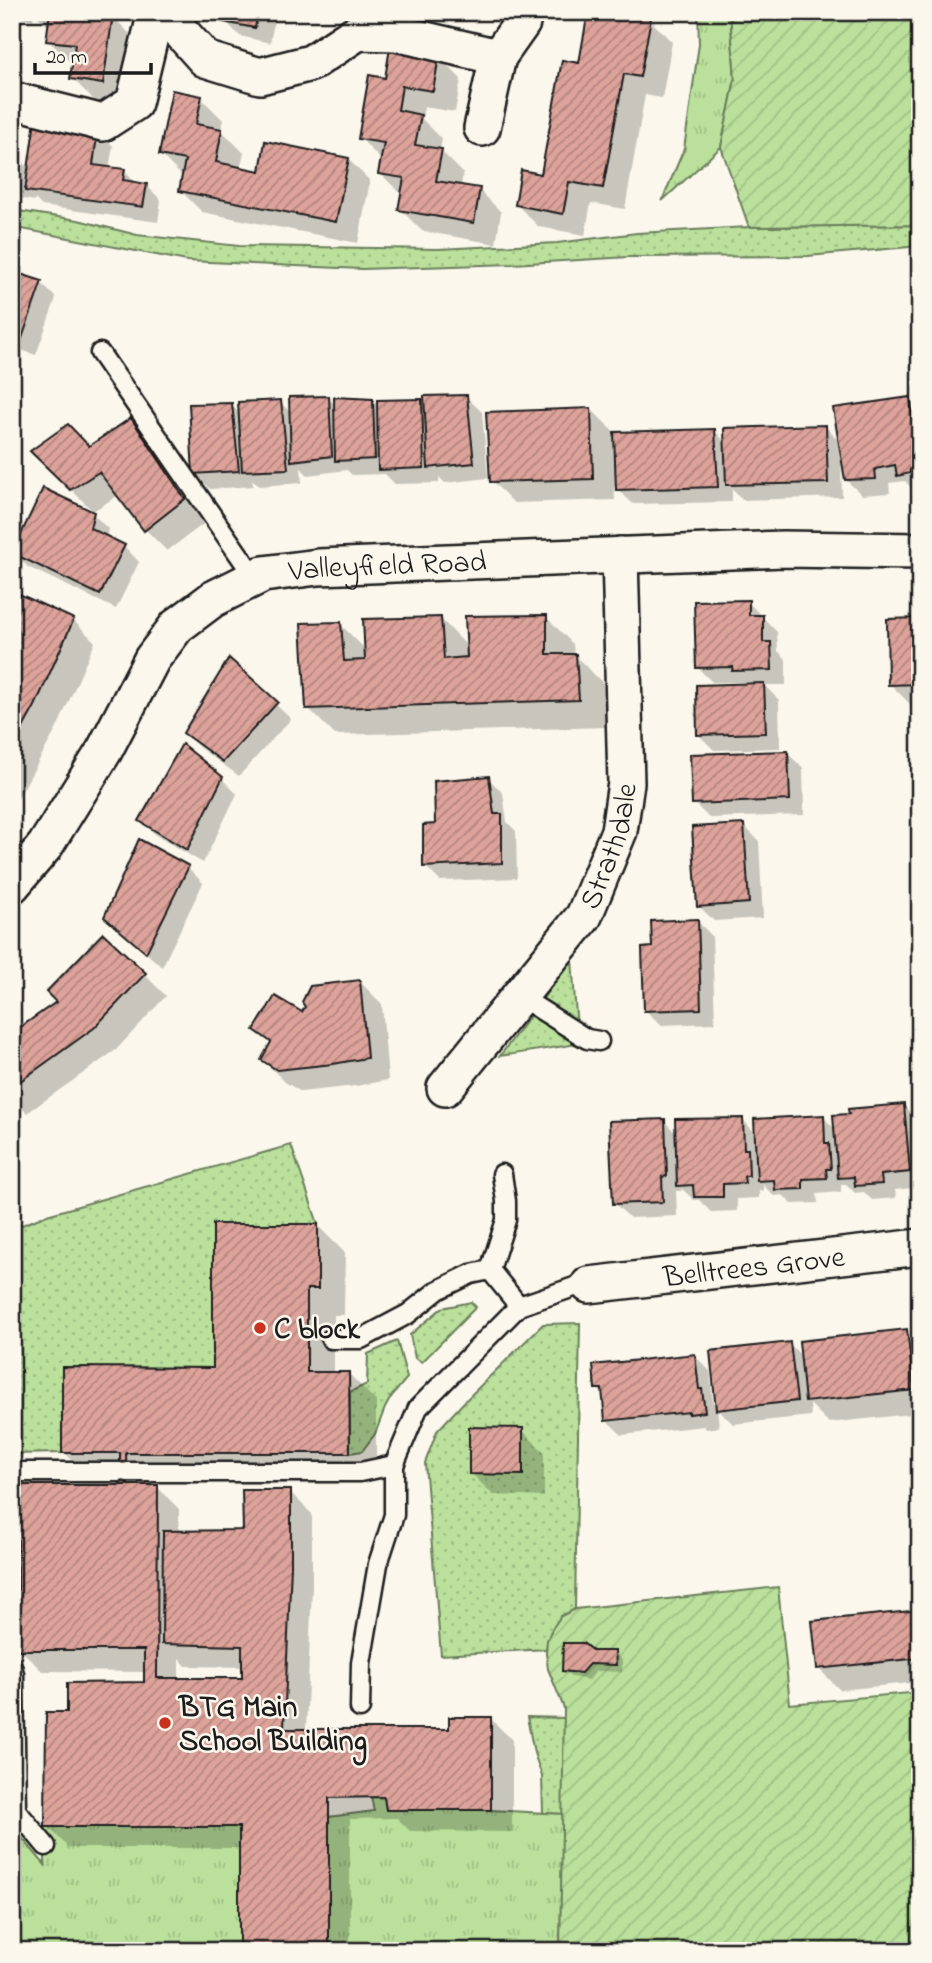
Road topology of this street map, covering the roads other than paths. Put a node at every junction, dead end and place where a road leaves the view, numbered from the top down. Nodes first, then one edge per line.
1 (156, 12) edge
2 (163, 12) edge
3 (524, 12) edge
4 (498, 57) junction
5 (12, 100) edge
6 (482, 128) dead end
7 (100, 354) dead end
8 (920, 551) edge
9 (620, 555) junction
10 (255, 578) junction
11 (12, 885) edge
12 (519, 996) junction
13 (599, 1041) dead end
14 (445, 1088) dead end
15 (502, 1174) dead end
16 (920, 1247) edge
17 (490, 1270) junction
18 (589, 1285) joint
19 (519, 1306) junction
20 (331, 1339) dead end
21 (394, 1465) junction
22 (12, 1472) edge
23 (12, 1666) edge
24 (360, 1708) dead end
25 (46, 1846) dead end

1 - 5 street
2 - 4 street
3 - 4 street
4 - 6 street
7 - 10 lane
8 - 9 street, Valleyfield Road
9 - 10 street, Valleyfield Road
9 - 12 street, Strathdale
10 - 11 street, Valleyfield Road
12 - 13 lane
12 - 14 street, Strathdale
15 - 17 lane
16 - 18 street, Belltrees Grove
17 - 19 lane
17 - 20 lane
18 - 19 lane
19 - 21 lane
21 - 22 lane
21 - 24 lane
23 - 25 lane

